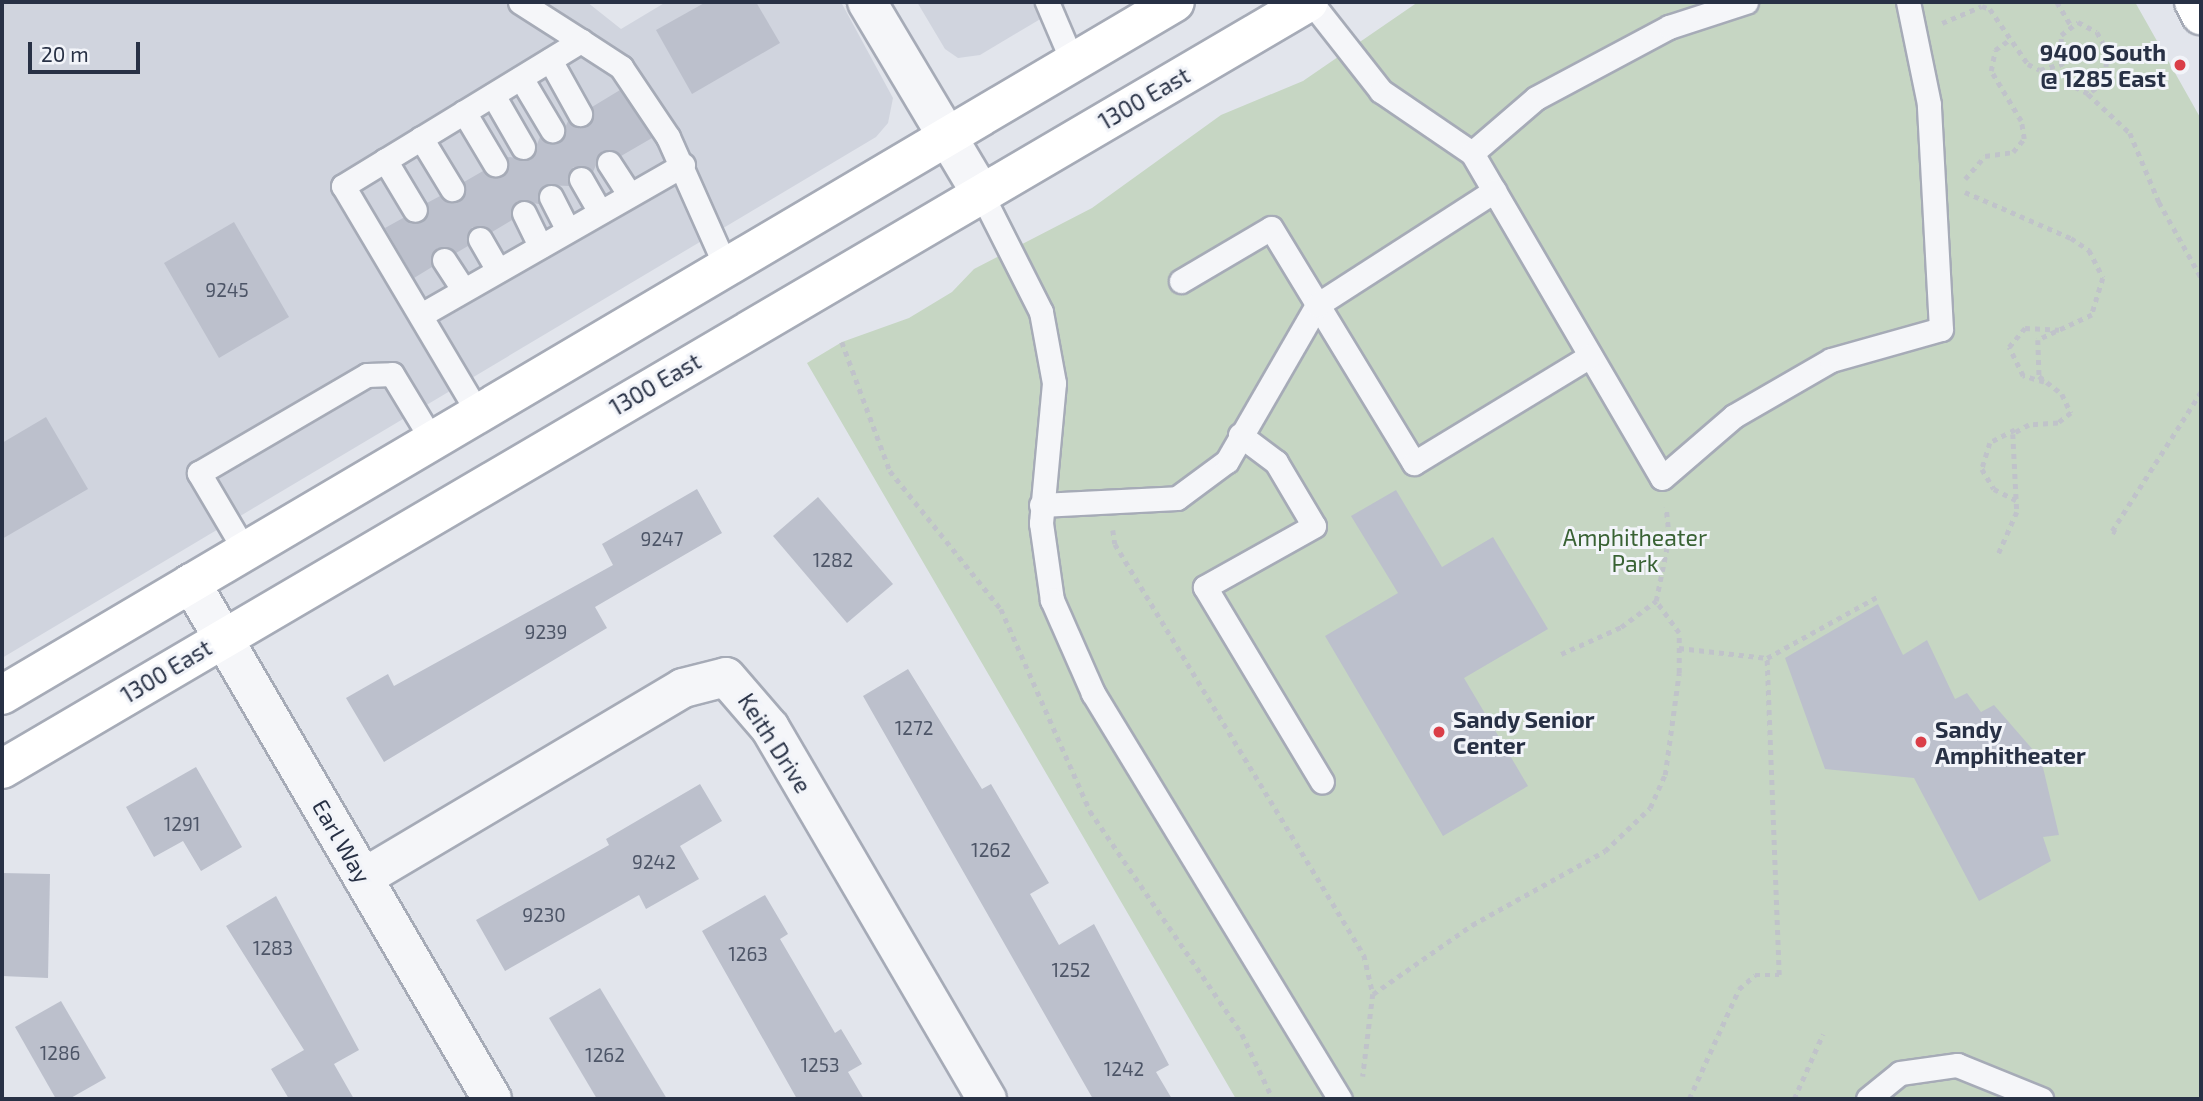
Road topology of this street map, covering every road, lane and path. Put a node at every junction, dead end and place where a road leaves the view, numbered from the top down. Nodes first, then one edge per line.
1 (520, 2) edge
2 (867, 2) edge
3 (1047, 2) edge
4 (1175, 2) edge
5 (1310, 2) edge
6 (1746, 2) edge
7 (2057, 2) edge
8 (2194, 2) edge
9 (1910, 13) edge
10 (2201, 15) edge
11 (2070, 24) junction
12 (2011, 39) junction
13 (581, 41) junction
14 (550, 60) junction
15 (1073, 63) junction
16 (2061, 64) junction
17 (521, 78) junction
18 (2088, 94) junction
19 (492, 95) junction
20 (464, 112) junction
21 (580, 114) dead end
22 (552, 130) dead end
23 (421, 138) junction
24 (949, 139) junction
25 (523, 147) dead end
26 (1472, 153) junction
27 (385, 160) junction
28 (609, 163) dead end
29 (495, 164) dead end
30 (683, 165) junction
31 (581, 180) dead end
32 (1941, 185) junction
33 (452, 189) dead end
34 (1494, 191) junction
35 (981, 193) junction
36 (630, 195) junction
37 (551, 197) dead end
38 (415, 211) dead end
39 (600, 212) junction
40 (524, 213) dead end
41 (568, 230) junction
42 (480, 239) dead end
43 (540, 246) junction
44 (444, 260) dead end
45 (725, 265) junction
46 (498, 270) junction
47 (2201, 277) edge
48 (1181, 281) dead end
49 (463, 289) junction
50 (1317, 305) junction
51 (421, 315) junction
52 (2060, 330) junction
53 (842, 342) dead end
54 (1590, 356) junction
55 (2045, 382) junction
56 (2201, 392) edge
57 (478, 413) junction
58 (2019, 429) junction
59 (1240, 435) junction
60 (432, 440) junction
61 (1662, 478) junction
62 (2016, 500) junction
63 (1110, 504) junction
64 (1041, 505) junction
65 (2116, 533) dead end
66 (244, 551) junction
67 (1998, 555) dead end
68 (191, 583) junction
69 (1879, 596) dead end
70 (1656, 601) junction
71 (223, 638) junction
72 (1679, 648) junction
73 (1561, 654) dead end
74 (1767, 658) junction
75 (2, 695) edge
76 (2, 769) edge
77 (1322, 782) dead end
78 (363, 878) junction
79 (1373, 994) junction
80 (1822, 1034) dead end
81 (1362, 1084) dead end
82 (492, 1099) edge
83 (987, 1099) edge
84 (1273, 1099) edge
85 (1340, 1099) edge
86 (1689, 1099) edge
87 (1794, 1099) edge
88 (1868, 1099) edge
89 (2042, 1099) edge

1 - 13 lane
2 - 24 street
3 - 15 lane
4 - 15 main road
5 - 26 lane
5 - 35 main road, 1300 East
6 - 26 lane
7 - 11 path
8 - 10 main road
9 - 12 path
9 - 32 lane
11 - 16 path
11 - 18 path
12 - 16 path
12 - 32 path
13 - 14 lane
13 - 30 lane
14 - 17 lane
14 - 21 lane
15 - 24 main road
16 - 18 path
17 - 19 lane
17 - 22 lane
18 - 47 path
19 - 20 lane
19 - 25 lane
20 - 23 lane
20 - 29 lane
23 - 27 lane
23 - 33 lane
24 - 35 street
24 - 45 main road
26 - 34 lane
27 - 38 lane
27 - 51 lane
28 - 36 lane
30 - 36 lane
30 - 45 lane
31 - 39 lane
32 - 52 path
32 - 61 lane
34 - 50 lane
34 - 54 lane
35 - 64 lane
35 - 71 main road, 1300 East
36 - 39 lane
37 - 41 lane
39 - 41 lane
40 - 43 lane
41 - 43 lane
42 - 46 lane
43 - 46 lane
44 - 49 lane
45 - 57 main road
46 - 49 lane
48 - 50 lane
49 - 51 lane
50 - 54 lane
50 - 59 lane
51 - 57 lane
52 - 55 path
52 - 55 path
53 - 84 path
54 - 61 lane
55 - 58 path
56 - 65 path
57 - 60 main road
58 - 62 path
58 - 62 path
59 - 63 lane
59 - 77 lane
60 - 66 main road
60 - 66 lane
61 - 70 path
62 - 67 path
63 - 64 lane
63 - 79 path
64 - 85 lane
66 - 68 main road
68 - 71 street, Earl Way
68 - 75 main road
69 - 74 path
70 - 72 path
70 - 73 path
71 - 76 main road, 1300 East
71 - 78 street, Earl Way
72 - 74 path
72 - 79 path
74 - 86 path
78 - 82 street, Earl Way
78 - 83 street, Keith Drive
79 - 81 path
80 - 87 path
88 - 89 lane

